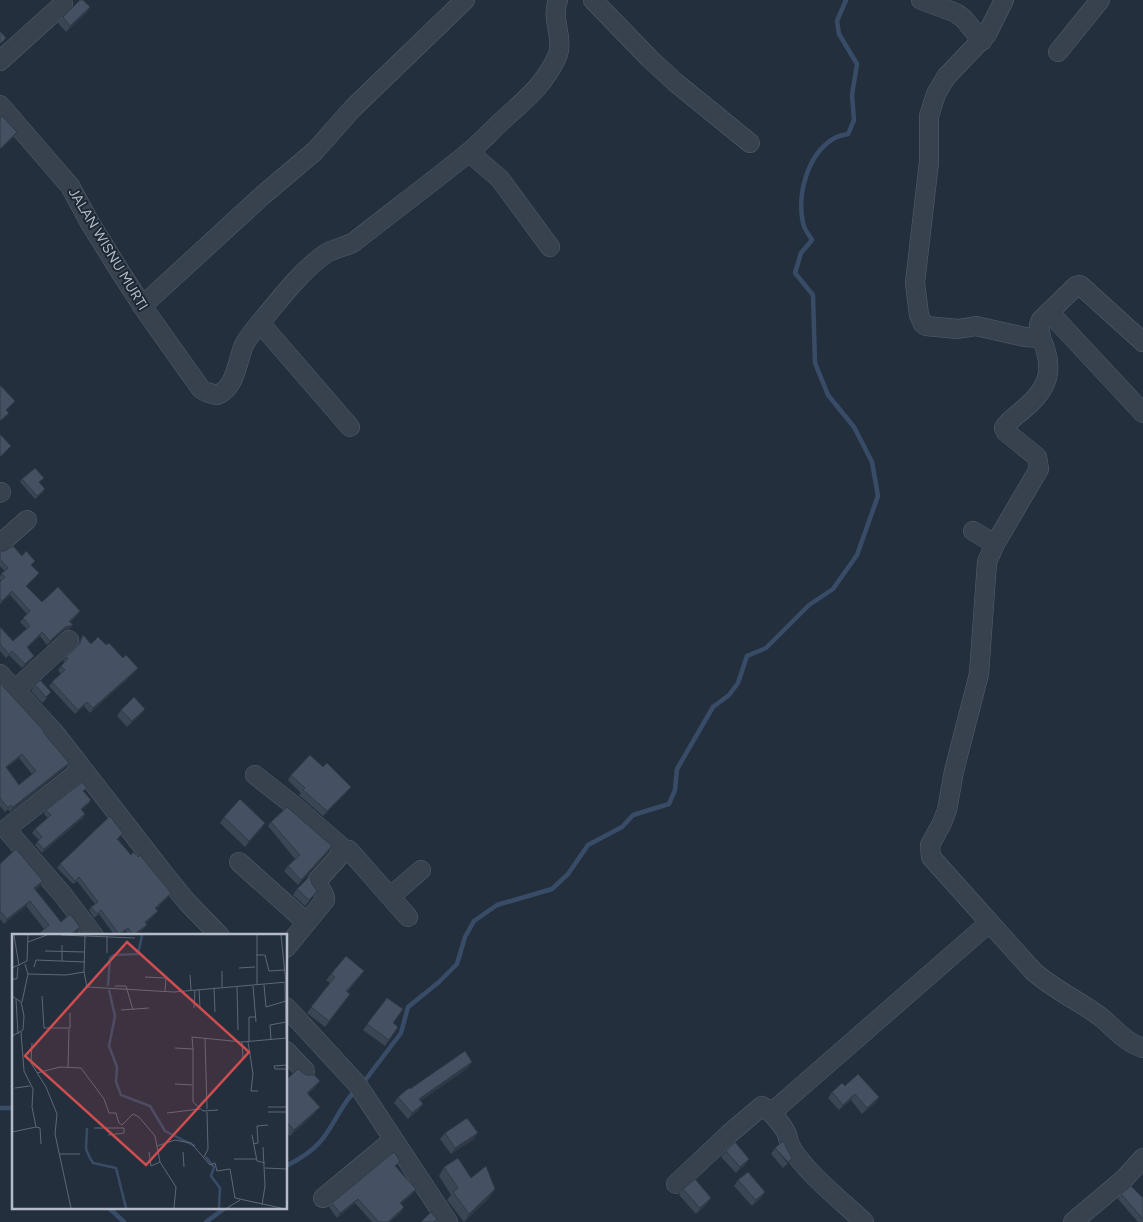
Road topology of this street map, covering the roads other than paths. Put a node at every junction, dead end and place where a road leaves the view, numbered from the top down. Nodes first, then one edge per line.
1 (465, 0) edge
2 (558, 0) edge
3 (593, 0) edge
4 (921, 0) edge
5 (1004, 0) edge
6 (1100, 0) edge
7 (63, 4) dead end
8 (982, 41) junction
9 (1058, 52) dead end
10 (0, 61) edge
11 (0, 105) edge
12 (750, 143) dead end
13 (469, 152) junction
14 (550, 247) dead end
15 (142, 306) junction
16 (1049, 312) junction
17 (260, 323) junction
18 (1041, 338) junction
19 (1143, 342) edge
20 (1143, 413) edge
21 (350, 427) dead end
22 (27, 520) dead end
23 (973, 531) dead end
24 (0, 544) edge
25 (995, 544) junction
26 (69, 640) dead end
27 (0, 674) edge
28 (15, 690) junction
29 (82, 768) junction
30 (255, 775) dead end
31 (344, 850) junction
32 (239, 862) dead end
33 (421, 870) dead end
34 (391, 896) junction
35 (408, 917) dead end
36 (306, 922) junction
37 (989, 923) junction
38 (92, 934) edge
39 (218, 934) edge
40 (288, 945) edge
41 (288, 1008) edge
42 (1143, 1048) edge
43 (288, 1053) edge
44 (305, 1071) dead end
45 (771, 1113) junction
46 (393, 1140) junction
47 (1143, 1158) edge
48 (676, 1184) dead end
49 (322, 1198) dead end
50 (448, 1222) edge
51 (864, 1222) edge
52 (1073, 1222) edge

1 - 15 street
2 - 13 street
3 - 12 street
4 - 8 street
5 - 8 street
6 - 9 street
7 - 10 street
8 - 18 street
11 - 15 street, JALAN WISNU MURTI
13 - 14 street
13 - 17 street
15 - 17 street, JALAN WISNU MURTI
16 - 18 street
16 - 19 street
16 - 20 street
17 - 21 street
18 - 25 street
22 - 24 street
23 - 25 street
25 - 37 street
26 - 28 street
27 - 28 street
28 - 29 street
29 - 38 street
29 - 39 street
30 - 31 street
31 - 34 street
31 - 36 street
32 - 36 street
33 - 34 street
34 - 35 street
36 - 40 street
37 - 42 street
37 - 45 street
41 - 46 street
43 - 44 street
45 - 48 street
45 - 51 street
46 - 49 street
46 - 50 street
47 - 52 street

